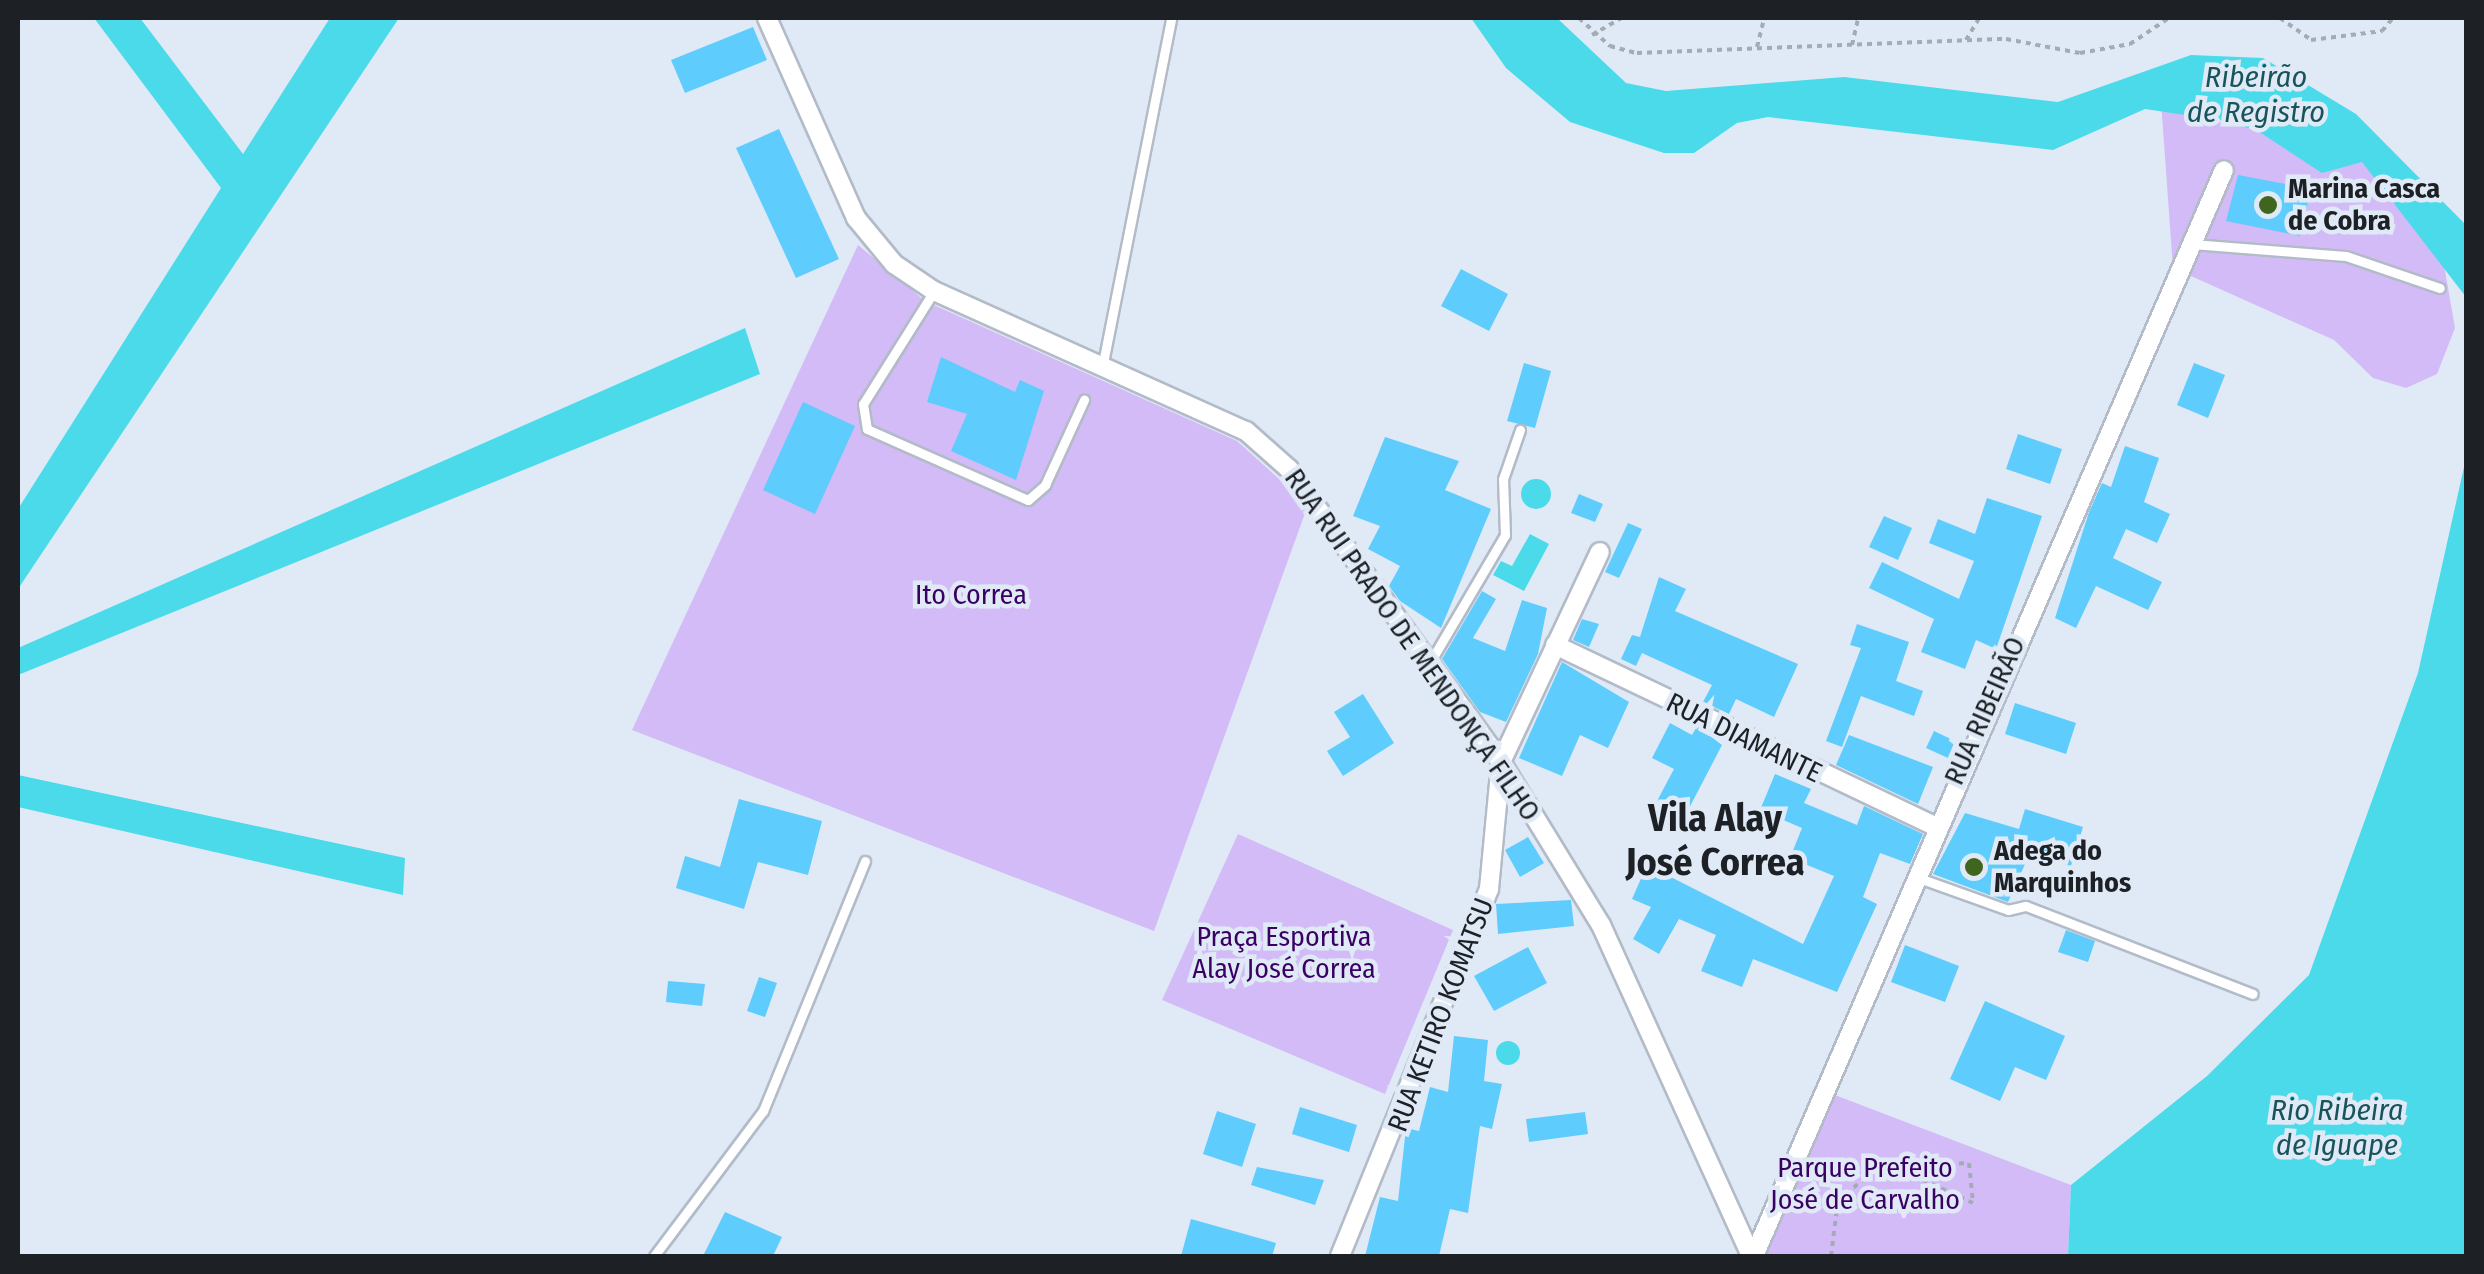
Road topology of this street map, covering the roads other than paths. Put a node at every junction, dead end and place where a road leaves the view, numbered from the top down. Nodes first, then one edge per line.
1 (767, 18) edge
2 (1171, 18) edge
3 (2224, 170) dead end
4 (2192, 244) junction
5 (2440, 288) dead end
6 (934, 291) junction
7 (1102, 368) junction
8 (1084, 400) dead end
9 (1520, 430) dead end
10 (1600, 552) dead end
11 (1556, 645) junction
12 (1428, 666) junction
13 (1501, 762) junction
14 (1934, 826) junction
15 (864, 860) dead end
16 (1913, 876) junction
17 (2253, 994) dead end
18 (654, 1256) edge
19 (1340, 1256) edge
20 (1752, 1256) edge

1 - 6 street, RUA RUI PRADO DE MENDONÇA FILHO
2 - 7 lane
3 - 4 street, RUA RIBEIRÃO
4 - 5 lane
4 - 14 street, RUA RIBEIRÃO
6 - 7 street, RUA RUI PRADO DE MENDONÇA FILHO
6 - 8 lane
7 - 12 street, RUA RUI PRADO DE MENDONÇA FILHO
9 - 12 lane
10 - 11 street, RUA KETIRO KOMATSU
11 - 13 street, RUA KETIRO KOMATSU
11 - 14 street, RUA DIAMANTE
12 - 13 street, RUA RUI PRADO DE MENDONÇA FILHO
13 - 19 street, RUA KETIRO KOMATSU
13 - 20 street, RUA RUI PRADO DE MENDONÇA FILHO
14 - 16 street, RUA RIBEIRÃO
15 - 18 lane
16 - 17 lane
16 - 20 street, RUA RIBEIRÃO

